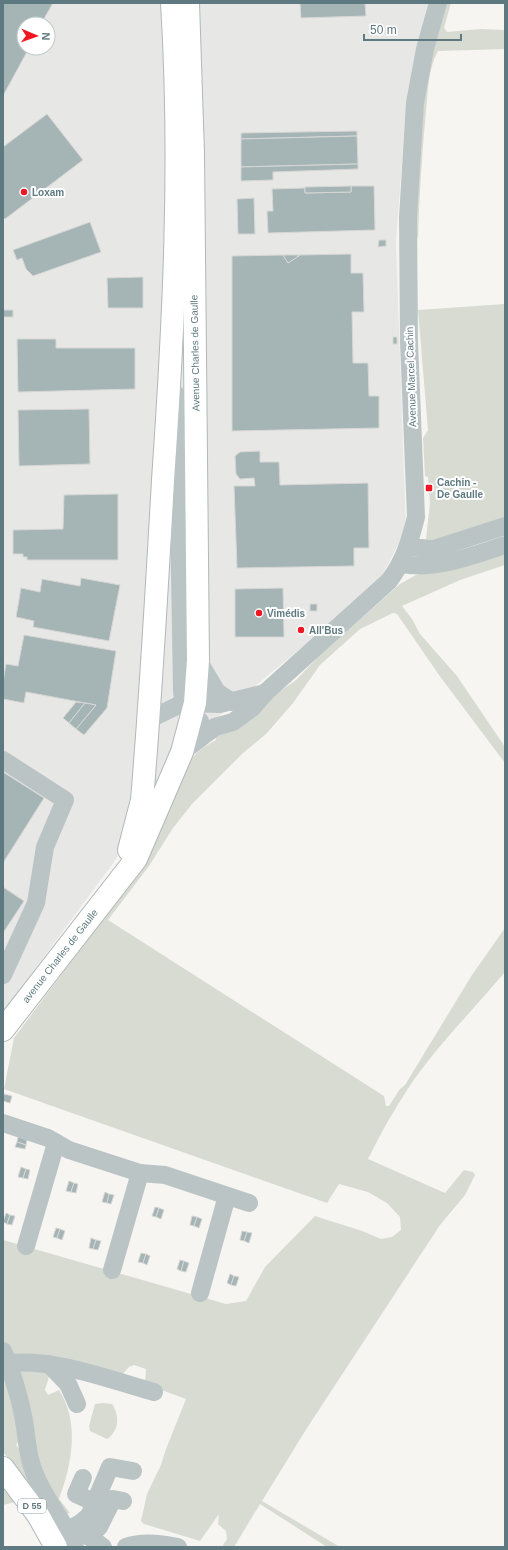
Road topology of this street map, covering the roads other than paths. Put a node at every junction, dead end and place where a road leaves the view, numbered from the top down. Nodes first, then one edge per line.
1 (172, 3) edge
2 (188, 3) edge
3 (438, 3) edge
4 (173, 332) junction
5 (505, 526) edge
6 (505, 545) edge
7 (408, 547) junction
8 (401, 564) junction
9 (198, 660) junction
10 (266, 692) junction
11 (232, 702) junction
12 (190, 708) junction
13 (148, 720) junction
14 (215, 727) junction
15 (182, 752) junction
16 (3, 760) edge
17 (116, 882) junction
18 (3, 975) edge
19 (3, 1030) edge
20 (3, 1123) edge
21 (56, 1143) junction
22 (140, 1173) junction
23 (227, 1196) junction
24 (249, 1203) dead end
25 (26, 1246) dead end
26 (112, 1270) dead end
27 (200, 1293) dead end
28 (6, 1357) edge
29 (49, 1364) junction
30 (154, 1392) dead end
31 (77, 1404) dead end
32 (3, 1468) edge
33 (133, 1471) dead end
34 (83, 1478) dead end
35 (123, 1501) dead end
36 (96, 1503) junction
37 (62, 1539) edge
38 (81, 1541) edge
39 (104, 1547) edge
40 (126, 1547) edge
41 (178, 1547) edge

1 - 4 main road, Avenue Charles de Gaulle
2 - 9 main road, Avenue Charles de Gaulle
3 - 7 street, Avenue Marcel Cachin
4 - 12 street, Avenue Charles de Gaulle
4 - 13 main road, Avenue Charles de Gaulle
5 - 7 street
6 - 8 street
7 - 8 street, Avenue Marcel Cachin
8 - 10 street, Avenue Marcel Cachin
9 - 11 street
9 - 12 main road, Avenue Charles de Gaulle
10 - 11 street, Avenue Marcel Cachin
10 - 14 street, Avenue Marcel Cachin
11 - 12 street, Avenue Marcel Cachin
12 - 13 street, Avenue Marcel Cachin
12 - 14 street
12 - 15 main road, avenue Charles de Gaulle
13 - 17 main road, avenue Charles de Gaulle
14 - 15 street, Avenue Marcel Cachin
15 - 17 main road, avenue Charles de Gaulle
16 - 18 street
17 - 19 main road, avenue Charles de Gaulle
20 - 21 street
21 - 22 street
21 - 25 street
22 - 23 street
22 - 26 street
23 - 24 street
23 - 27 street
28 - 29 street
28 - 37 street
29 - 30 street
29 - 31 street
32 - 37 main road, D 55
33 - 36 street
34 - 36 street
35 - 38 street
36 - 37 street
37 - 38 street
38 - 39 street
40 - 41 street

